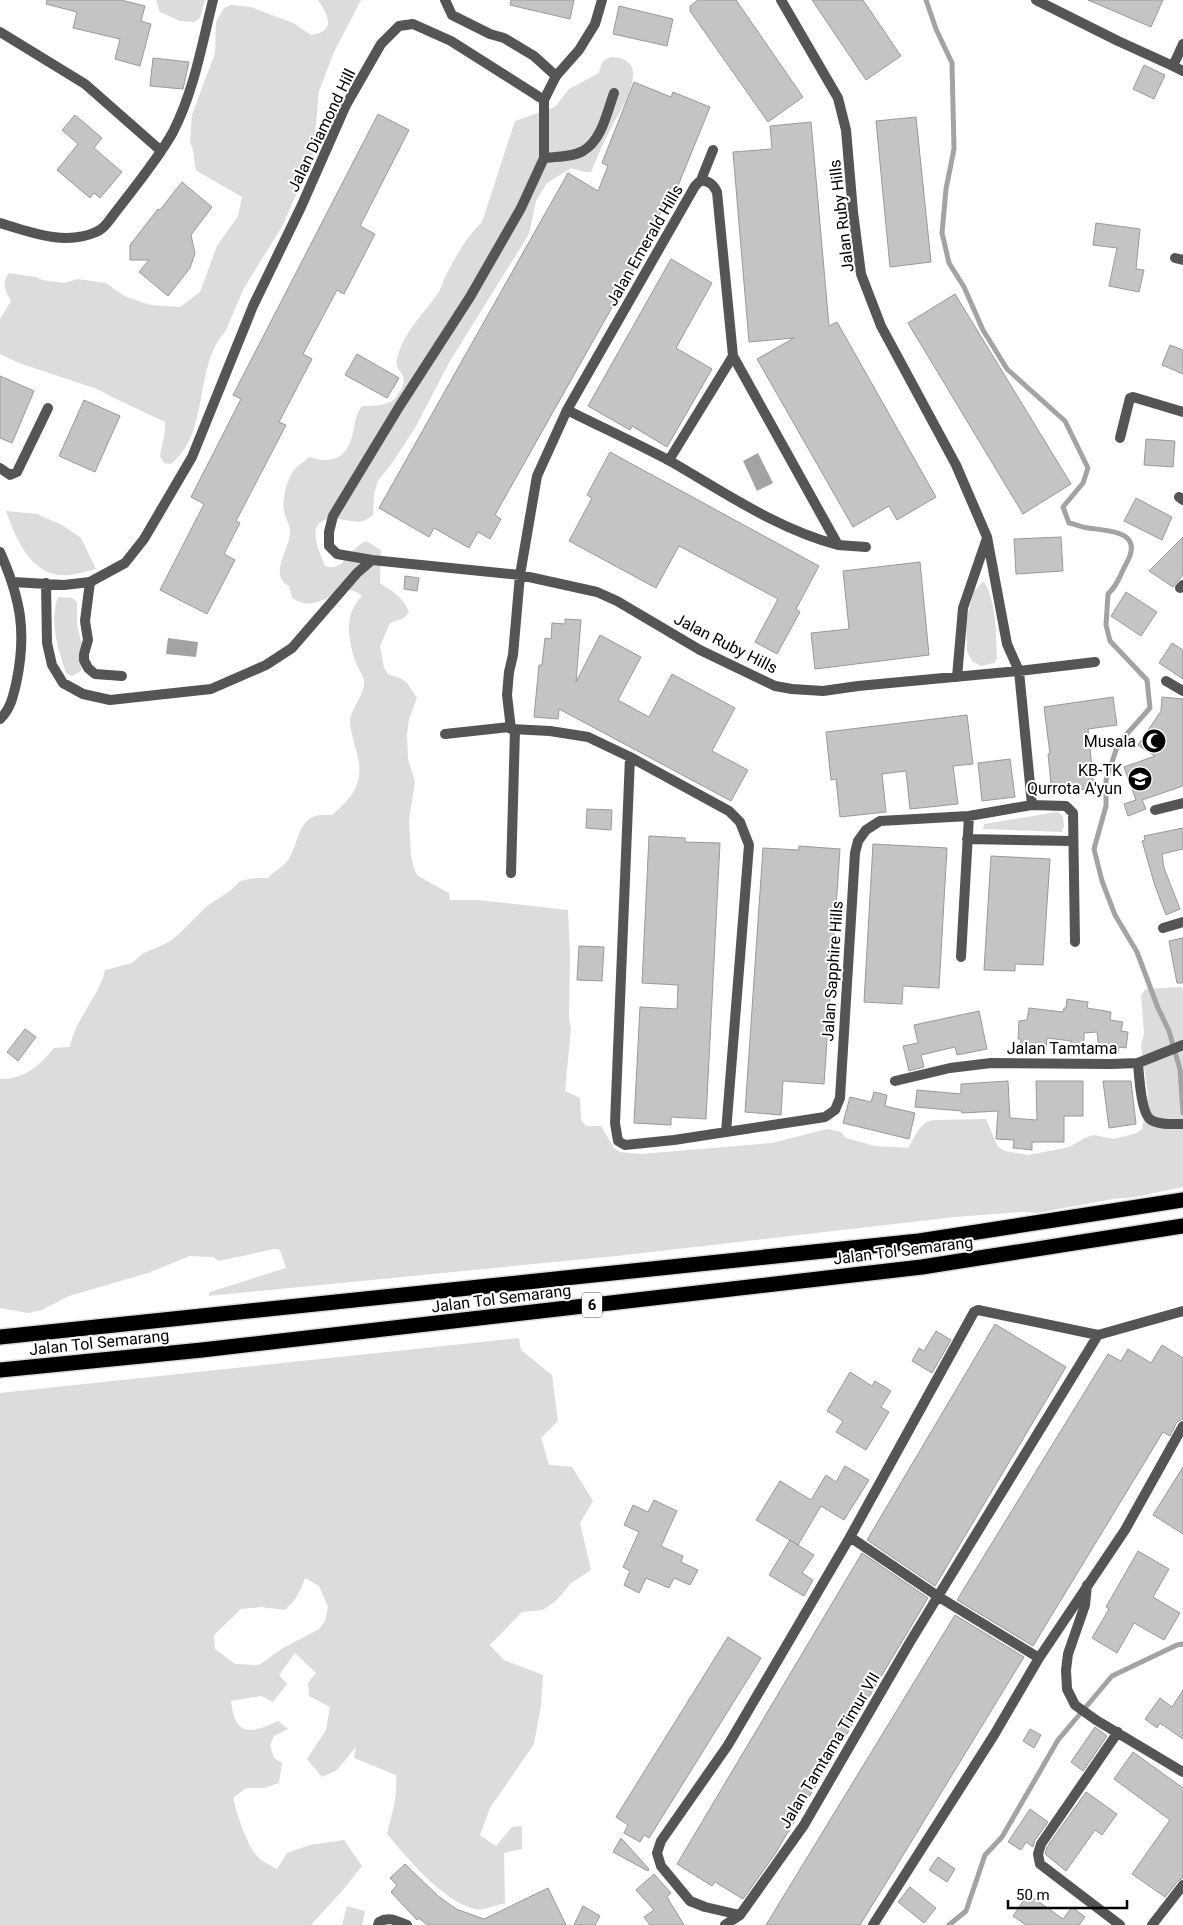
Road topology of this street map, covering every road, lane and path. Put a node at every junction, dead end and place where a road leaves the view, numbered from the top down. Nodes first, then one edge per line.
1 (213, 0) edge
2 (446, 0) edge
3 (602, 0) edge
4 (781, 0) edge
5 (1036, 0) edge
6 (0, 32) edge
7 (1183, 44) edge
8 (1173, 66) junction
9 (1183, 71) edge
10 (556, 76) junction
11 (614, 93) dead end
12 (544, 100) junction
13 (160, 150) junction
14 (713, 150) dead end
15 (544, 158) junction
16 (702, 180) junction
17 (0, 223) edge
18 (733, 356) junction
19 (48, 408) dead end
20 (567, 410) junction
21 (1183, 412) edge
22 (1120, 438) dead end
23 (669, 460) junction
24 (0, 468) edge
25 (988, 537) junction
26 (838, 545) junction
27 (866, 547) dead end
28 (0, 552) edge
29 (372, 560) junction
30 (0, 570) edge
31 (520, 575) junction
32 (13, 582) junction
33 (90, 582) junction
34 (46, 584) junction
35 (1095, 662) dead end
36 (1018, 671) junction
37 (122, 676) dead end
38 (957, 676) junction
39 (1166, 680) dead end
40 (1183, 691) edge
41 (0, 719) edge
42 (513, 729) junction
43 (446, 734) dead end
44 (630, 757) junction
45 (1183, 803) edge
46 (1032, 805) junction
47 (1155, 810) dead end
48 (969, 816) junction
49 (967, 839) junction
50 (1072, 841) junction
51 (511, 873) dead end
52 (1183, 922) edge
53 (1163, 928) dead end
54 (1074, 942) dead end
55 (961, 957) dead end
56 (1177, 1047) edge
57 (1138, 1063) junction
58 (895, 1081) dead end
59 (1181, 1124) edge
60 (726, 1132) junction
61 (1183, 1200) edge
62 (1183, 1226) edge
63 (1183, 1311) edge
64 (1098, 1335) junction
65 (0, 1337) edge
66 (0, 1370) edge
67 (1183, 1426) edge
68 (850, 1537) junction
69 (1087, 1584) junction
70 (939, 1597) junction
71 (1039, 1658) junction
72 (1118, 1732) junction
73 (1183, 1772) edge
74 (1183, 1885) edge
75 (740, 1915) junction
76 (378, 1925) edge
77 (407, 1925) edge
78 (725, 1925) edge
79 (873, 1925) edge
80 (1120, 1925) edge
81 (1152, 1925) edge

1 - 13 street
2 - 10 street
3 - 10 street
4 - 25 street, Jalan Ruby Hills
5 - 8 street
6 - 13 street
7 - 8 street
8 - 9 street
10 - 12 street
11 - 15 street
12 - 15 street
12 - 33 street, Jalan Diamond Hill
13 - 17 street
14 - 16 street
15 - 29 street
16 - 18 street, Jalan Emerald Hills
16 - 20 street, Jalan Emerald Hills
18 - 23 street
18 - 26 street, Jalan Emerald Hills
19 - 24 street
20 - 23 street
20 - 31 street, Jalan Emerald Hills
21 - 22 street
23 - 26 street
25 - 36 street, Jalan Ruby Hills
25 - 38 street
26 - 27 street
28 - 32 street
29 - 31 street
29 - 34 street
30 - 32 street
31 - 38 street, Jalan Ruby Hills
31 - 42 street
32 - 34 street
32 - 41 street
33 - 34 street
33 - 37 street
35 - 36 street, Jalan Ruby Hills
36 - 38 street, Jalan Ruby Hills
36 - 46 street
39 - 40 street
42 - 43 street
42 - 44 street
42 - 51 street
44 - 60 street
44 - 60 street, Jalan Sapphire Hills
45 - 47 street
46 - 48 street, Jalan Sapphire Hills
46 - 50 street, Jalan Sapphire Hills
48 - 49 street
48 - 60 street, Jalan Sapphire Hills
49 - 50 street
49 - 55 street
50 - 54 street, Jalan Sapphire Hills
52 - 53 street
56 - 57 street
57 - 58 street, Jalan Tamtama
57 - 59 street, Jalan Tamtama
61 - 65 highway, Jalan Tol Semarang / 6
62 - 66 highway, Jalan Tol Semarang / 6
63 - 64 street
64 - 68 street
64 - 70 street, Jalan Tamtama Timur VII
67 - 69 street
68 - 70 street
68 - 75 street
69 - 71 street
69 - 72 street
70 - 71 street
70 - 75 street, Jalan Tamtama Timur VII
71 - 79 street
72 - 73 street
72 - 80 street
74 - 81 street
75 - 78 street
76 - 77 street

